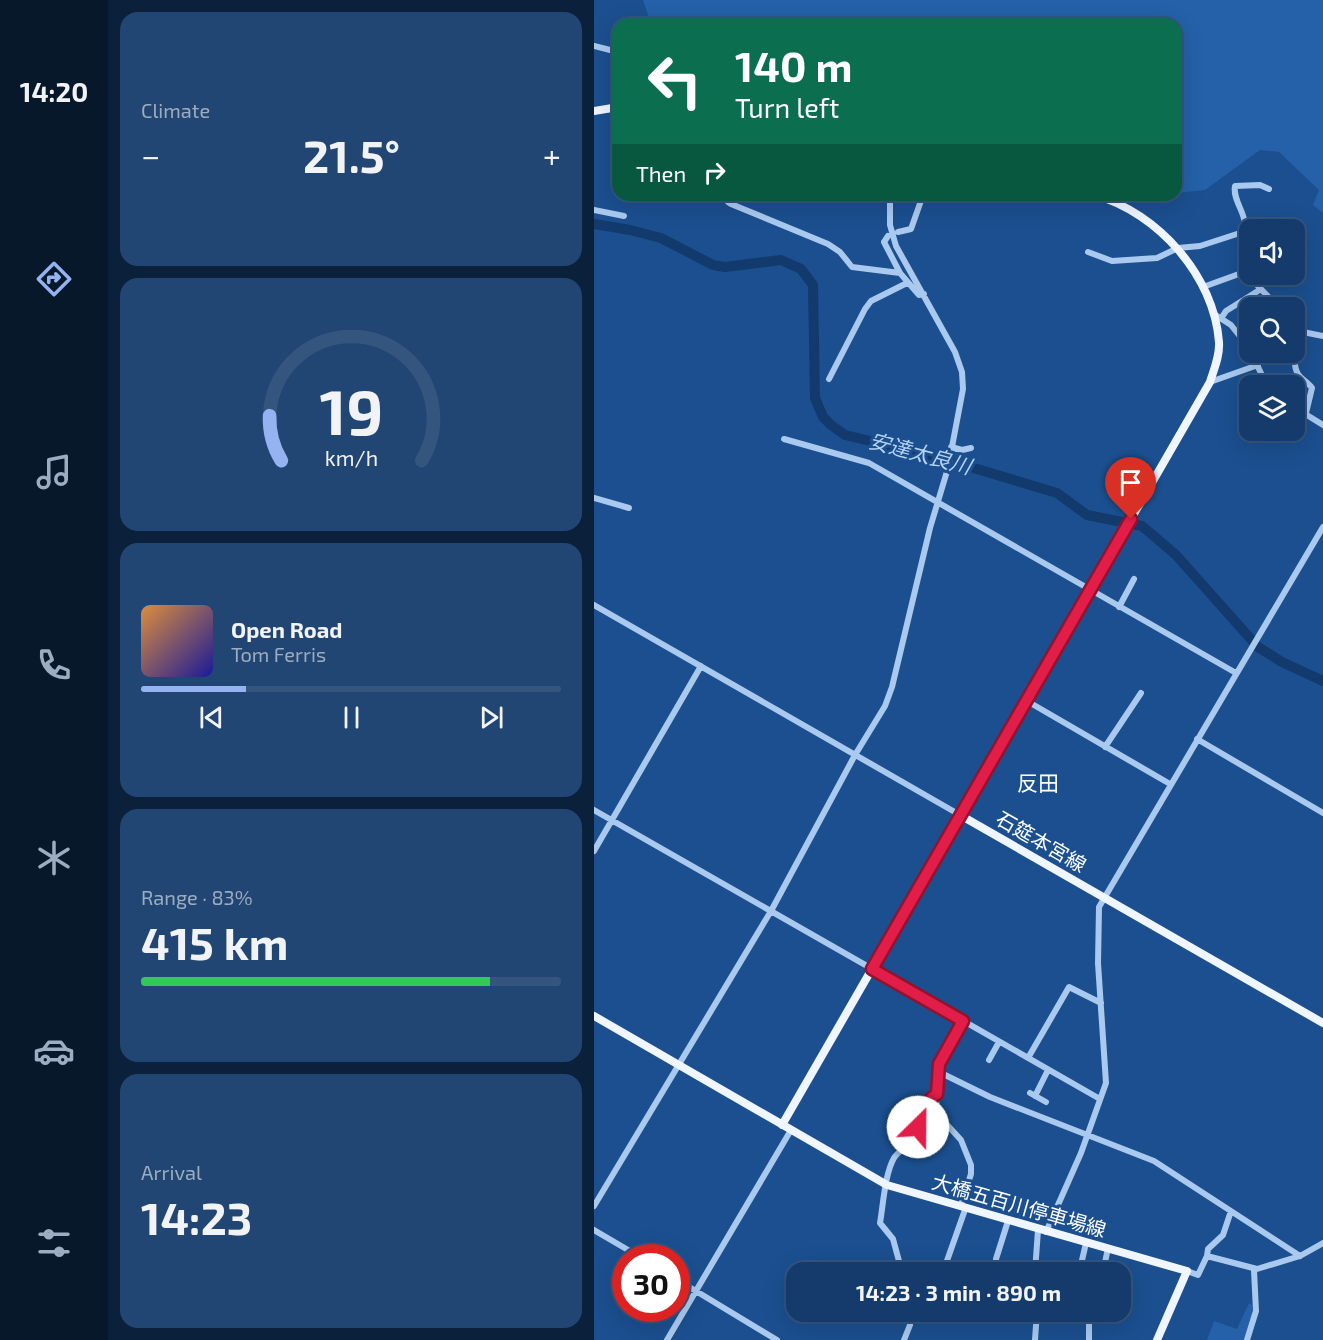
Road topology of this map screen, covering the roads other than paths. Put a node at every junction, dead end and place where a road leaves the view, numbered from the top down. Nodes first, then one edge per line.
1 (594, 46) edge
2 (612, 50) edge
3 (612, 108) edge
4 (594, 111) edge
5 (1269, 189) dead end
6 (728, 201) edge
7 (890, 201) edge
8 (921, 201) edge
9 (1109, 201) edge
10 (594, 210) edge
11 (624, 216) dead end
12 (1243, 219) edge
13 (898, 232) dead end
14 (1239, 233) edge
15 (888, 236) dead end
16 (1178, 248) junction
17 (1088, 252) dead end
18 (900, 273) junction
19 (1239, 273) edge
20 (907, 283) junction
21 (1259, 285) edge
22 (1203, 287) junction
23 (1261, 289) junction
24 (924, 294) junction
25 (1269, 297) edge
26 (1218, 316) junction
27 (1305, 332) edge
28 (1239, 333) edge
29 (1323, 336) edge
30 (1297, 363) edge
31 (1257, 364) joint
32 (1262, 375) edge
33 (829, 379) dead end
34 (1210, 382) junction
35 (1306, 413) joint
36 (1323, 425) edge
37 (784, 439) dead end
38 (971, 448) dead end
39 (952, 449) junction
40 (594, 498) edge
41 (937, 503) junction
42 (628, 508) dead end
43 (1323, 527) edge
44 (1134, 579) dead end
45 (1090, 590) junction
46 (594, 605) edge
47 (1119, 607) junction
48 (701, 666) junction
49 (1236, 672) junction
50 (1141, 693) dead end
51 (1027, 701) junction
52 (1197, 739) junction
53 (1105, 747) junction
54 (855, 755) junction
55 (1170, 784) junction
56 (594, 810) edge
57 (1323, 813) edge
58 (960, 814) junction
59 (611, 820) junction
60 (594, 851) edge
61 (1103, 897) junction
62 (771, 910) junction
63 (872, 969) junction
64 (1101, 1003) junction
65 (594, 1016) edge
66 (963, 1021) junction
67 (1323, 1023) edge
68 (999, 1042) junction
69 (1028, 1058) junction
70 (989, 1060) dead end
71 (680, 1064) junction
72 (1048, 1070) junction
73 (939, 1072) junction
74 (937, 1094) junction
75 (1100, 1099) junction
76 (1046, 1102) dead end
77 (782, 1125) junction
78 (791, 1130) junction
79 (1087, 1135) junction
80 (887, 1185) junction
81 (594, 1206) edge
82 (963, 1206) junction
83 (1231, 1210) junction
84 (1008, 1221) junction
85 (594, 1230) edge
86 (1042, 1231) junction
87 (1086, 1243) junction
88 (1323, 1243) edge
89 (618, 1244) edge
90 (1108, 1248) junction
91 (1207, 1256) junction
92 (1300, 1256) junction
93 (996, 1259) dead end
94 (900, 1262) edge
95 (946, 1262) edge
96 (1037, 1262) edge
97 (1082, 1262) edge
98 (1105, 1262) edge
99 (1254, 1270) junction
100 (1186, 1271) junction
101 (690, 1287) edge
102 (696, 1290) junction
103 (910, 1322) edge
104 (1036, 1322) edge
105 (1089, 1322) edge
106 (667, 1340) edge
107 (777, 1340) edge
108 (904, 1340) edge
109 (1035, 1340) edge
110 (1089, 1340) edge
111 (1157, 1340) edge
112 (1247, 1340) edge

1 - 2 street
3 - 4 main road
5 - 12 street
6 - 18 street
7 - 24 street
8 - 13 street
9 - 16 main road
10 - 11 street
14 - 16 street
15 - 18 street
16 - 17 street
16 - 22 main road
18 - 20 street
19 - 22 street
20 - 24 street
20 - 33 street
21 - 23 street
22 - 26 main road
23 - 25 street
23 - 26 street
24 - 39 street
26 - 28 street
26 - 34 main road
27 - 29 street
30 - 35 street
31 - 32 street
31 - 34 street
34 - 45 main road
35 - 36 street
37 - 41 street
38 - 39 street
39 - 41 street
40 - 42 street
41 - 45 street
41 - 54 street
43 - 49 street
44 - 47 street
45 - 47 street
45 - 51 main road
46 - 48 street
47 - 49 street
48 - 54 street
48 - 59 street
49 - 52 street
50 - 53 street
51 - 53 street
51 - 58 main road
52 - 55 street
52 - 57 street
53 - 55 street
54 - 58 street
54 - 62 street
55 - 61 street
56 - 59 street
58 - 61 main road, 石筵本宮線
58 - 63 main road
59 - 60 street
59 - 62 street
61 - 64 street
61 - 67 main road, 石筵本宮線
62 - 63 street
62 - 71 street
63 - 66 street
63 - 77 main road
64 - 69 street
64 - 75 street
65 - 71 main road
66 - 68 street
66 - 73 street
68 - 69 street
68 - 70 street
69 - 72 street
71 - 77 main road
71 - 81 street
72 - 75 street
72 - 76 street
73 - 74 street
73 - 79 street
74 - 80 street
74 - 82 street
75 - 79 street
77 - 78 main road, 大橋五百川停車場線
78 - 80 main road, 大橋五百川停車場線
78 - 102 street
79 - 83 street
79 - 86 street
80 - 82 main road, 大橋五百川停車場線
80 - 94 street
82 - 84 main road, 大橋五百川停車場線
82 - 95 street
83 - 91 street
83 - 92 street
84 - 86 main road, 大橋五百川停車場線
84 - 93 street
85 - 89 street
86 - 87 main road, 大橋五百川停車場線
86 - 96 street
87 - 90 main road, 大橋五百川停車場線
87 - 97 street
88 - 92 street
90 - 98 street
90 - 100 main road, 大橋五百川停車場線
91 - 99 street
91 - 100 street
92 - 99 street
99 - 112 street
100 - 111 main road
101 - 102 street
102 - 106 street
102 - 107 street
103 - 108 street
104 - 109 street
105 - 110 street

